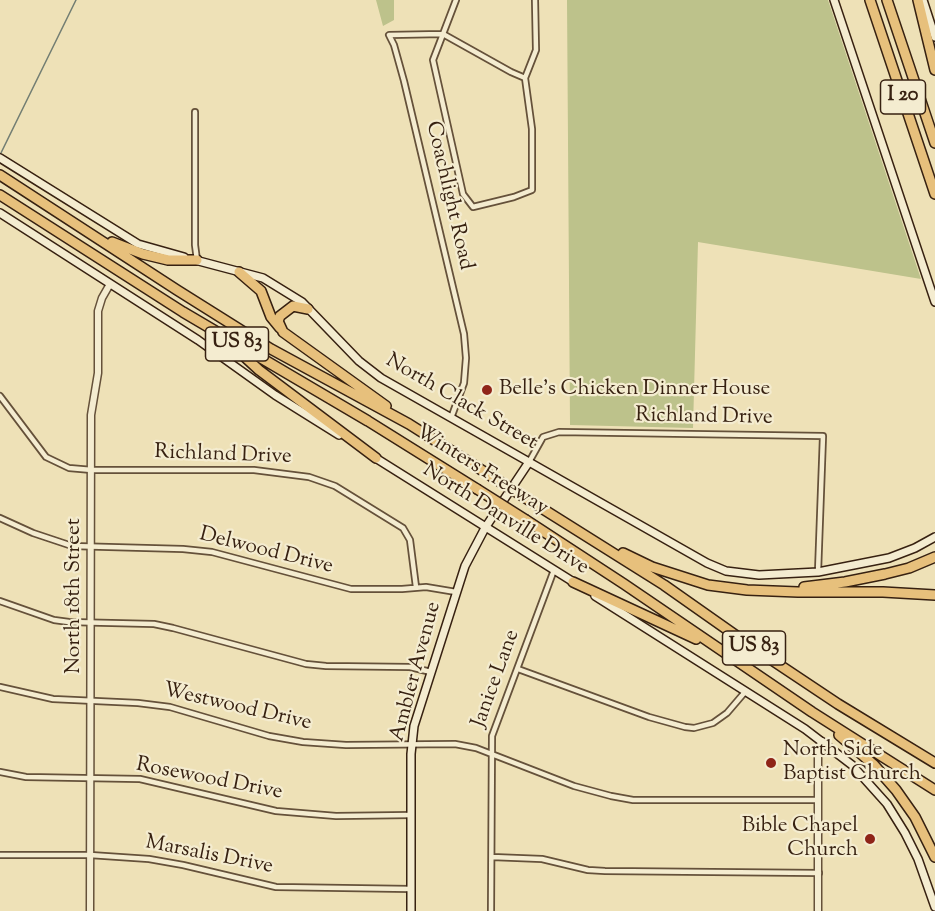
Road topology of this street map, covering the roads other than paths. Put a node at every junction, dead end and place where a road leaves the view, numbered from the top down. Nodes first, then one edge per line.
1 (456, 0) edge
2 (534, 0) edge
3 (834, 0) edge
4 (870, 0) edge
5 (887, 0) edge
6 (918, 0) edge
7 (923, 0) edge
8 (443, 34) junction
9 (935, 38) edge
10 (935, 70) edge
11 (525, 78) junction
12 (195, 112) dead end
13 (935, 143) edge
14 (0, 158) edge
15 (3, 177) edge
16 (935, 194) edge
17 (0, 195) edge
18 (0, 213) edge
19 (81, 228) junction
20 (197, 260) junction
21 (239, 272) junction
22 (110, 284) junction
23 (935, 302) edge
24 (308, 309) junction
25 (283, 332) junction
26 (217, 333) junction
27 (0, 396) edge
28 (451, 418) junction
29 (409, 424) junction
30 (376, 458) junction
31 (529, 462) junction
32 (92, 470) junction
33 (0, 518) edge
34 (485, 528) junction
35 (575, 528) junction
36 (935, 537) edge
37 (91, 547) junction
38 (935, 557) edge
39 (554, 570) junction
40 (818, 572) junction
41 (573, 582) junction
42 (416, 587) junction
43 (747, 590) junction
44 (456, 592) junction
45 (935, 596) edge
46 (0, 601) edge
47 (91, 624) junction
48 (733, 658) junction
49 (518, 669) junction
50 (431, 672) junction
51 (0, 687) edge
52 (745, 692) junction
53 (91, 701) junction
54 (812, 712) junction
55 (822, 741) junction
56 (412, 744) junction
57 (490, 753) junction
58 (935, 763) edge
59 (0, 772) edge
60 (91, 778) junction
61 (935, 790) edge
62 (818, 800) junction
63 (411, 816) junction
64 (0, 855) edge
65 (90, 855) junction
66 (492, 857) junction
67 (935, 857) edge
68 (819, 873) junction
69 (411, 889) junction
70 (935, 907) edge
71 (90, 911) edge
72 (411, 911) edge
73 (491, 911) edge
74 (818, 911) edge

1 - 8 street
2 - 11 street
3 - 23 main road
4 - 16 highway, I 20
5 - 13 highway, I 20
6 - 10 highway
7 - 9 main road
8 - 11 street
8 - 11 street
8 - 28 street, Coachlight Road
12 - 20 street
14 - 20 main road, North Clack Street
15 - 19 highway, Winters Freeway / US 83
17 - 26 highway, Winters Freeway / US 83
18 - 22 main road, North Danville Drive
19 - 20 highway
19 - 29 highway, Winters Freeway / US 83
20 - 21 main road, North Clack Street
21 - 24 main road, North Clack Street
21 - 25 highway
22 - 30 main road, North Danville Drive
22 - 32 street, North 18th Street
24 - 25 highway
24 - 28 main road, North Clack Street
25 - 29 highway
26 - 30 highway
26 - 48 highway, Winters Freeway / US 83, bridge
27 - 32 street, Richland Drive
28 - 31 main road, North Clack Street
29 - 35 highway, Winters Freeway / US 83, bridge
30 - 34 main road, North Danville Drive
31 - 34 main road, Ambler Avenue
31 - 40 main road, North Clack Street
31 - 40 street, Richland Drive
32 - 37 street, North 18th Street
32 - 42 street, Richland Drive
33 - 37 street, Delwood Drive
34 - 39 main road, North Danville Drive
34 - 44 main road, Ambler Avenue
35 - 43 highway
35 - 58 highway, Winters Freeway / US 83
36 - 40 main road, North Clack Street
37 - 42 street, Delwood Drive
37 - 47 street, North 18th Street
38 - 43 highway
39 - 41 main road, North Danville Drive
39 - 49 street, Janice Lane
41 - 48 highway
41 - 52 main road, North Danville Drive
42 - 44 street, Delwood Drive
43 - 45 highway
44 - 50 main road, Ambler Avenue
46 - 47 street
47 - 50 street
47 - 53 street, North 18th Street
48 - 54 highway, Winters Freeway / US 83
49 - 52 street
49 - 57 street, Janice Lane
50 - 56 main road, Ambler Avenue
51 - 53 street, Westwood Drive
52 - 55 main road, North Danville Drive
53 - 56 street, Westwood Drive
53 - 60 street, North 18th Street
54 - 61 highway, Winters Freeway / US 83
54 - 67 highway
55 - 62 street
55 - 70 main road, North Danville Drive
56 - 57 street, Westwood Drive
56 - 63 main road, Ambler Avenue
57 - 62 street, Westwood Drive
57 - 66 street, Janice Lane
59 - 60 street, Rosewood Drive
60 - 63 street, Rosewood Drive
60 - 65 street, North 18th Street
62 - 68 street
63 - 69 main road, Ambler Avenue
64 - 65 street, Marsalis Drive
65 - 69 street, Marsalis Drive
65 - 71 street, North 18th Street
66 - 68 street
66 - 73 street, Janice Lane
68 - 74 street
69 - 72 main road, Ambler Avenue

